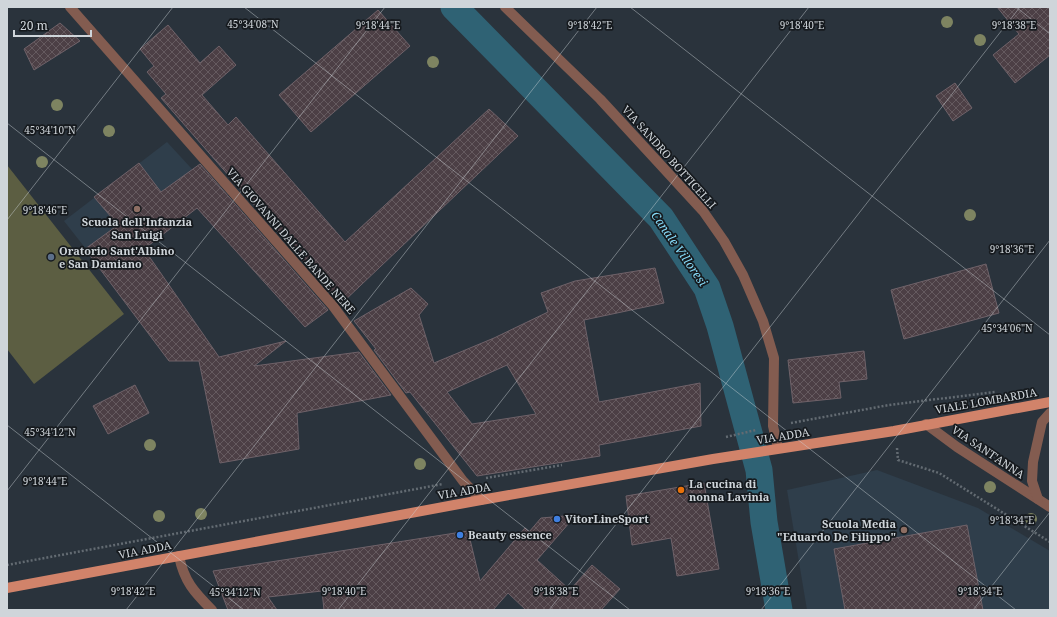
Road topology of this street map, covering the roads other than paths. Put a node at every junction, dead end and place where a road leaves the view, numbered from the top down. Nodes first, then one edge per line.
1 (70, 7) edge
2 (505, 7) edge
3 (1050, 402) edge
4 (1050, 413) edge
5 (926, 424) junction
6 (778, 448) junction
7 (1038, 499) junction
8 (481, 500) junction
9 (1050, 507) edge
10 (179, 556) junction
11 (7, 588) edge
12 (212, 610) edge

1 - 8 street, VIA GIOVANNI DALLE BANDE NERE
2 - 6 street, VIA SANDRO BOTTICELLI
3 - 5 main road, VIALE LOMBARDIA
4 - 7 street, VIA SANT'ANNA
5 - 6 main road, VIA ADDA
5 - 7 street, VIA SANT'ANNA
6 - 8 main road, VIA ADDA
7 - 9 street, VIA SANT'ANNA
8 - 10 main road, VIA ADDA
10 - 11 main road, VIA ADDA
10 - 12 street

